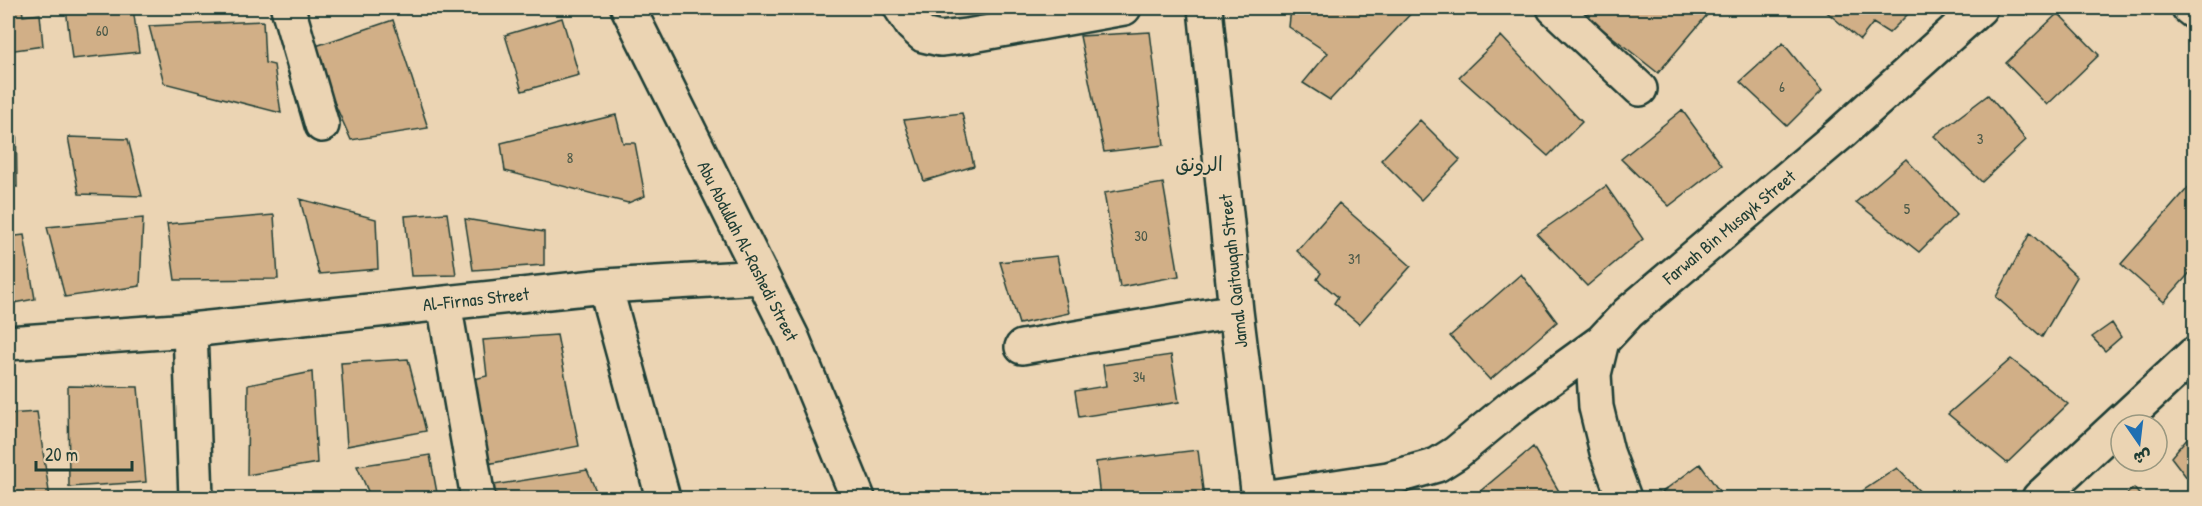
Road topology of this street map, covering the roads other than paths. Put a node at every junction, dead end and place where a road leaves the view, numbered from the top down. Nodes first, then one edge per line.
1 (288, 8) edge
2 (628, 8) edge
3 (901, 8) edge
4 (1125, 8) edge
5 (1206, 8) edge
6 (1554, 8) edge
7 (1980, 8) edge
8 (2189, 8) edge
9 (2194, 12) edge
10 (1640, 89) dead end
11 (322, 125) dead end
12 (762, 277) junction
13 (605, 286) junction
14 (444, 303) junction
15 (1236, 311) junction
16 (190, 330) junction
17 (1602, 341) junction
18 (8, 343) edge
19 (1022, 347) dead end
20 (2194, 354) edge
21 (196, 498) edge
22 (478, 498) edge
23 (663, 498) edge
24 (858, 498) edge
25 (1258, 498) edge
26 (1263, 498) edge
27 (1624, 498) edge
28 (2039, 498) edge

1 - 11 street
2 - 12 street, Abu Abdullah Al-Rashedi Street
3 - 4 street
5 - 15 street, Jamal Qaitouqah Street
6 - 10 street
7 - 17 street, Farwah Bin Musayk Street
8 - 9 street
12 - 13 street, Al-Firnas Street
12 - 24 street, Abu Abdullah Al-Rashedi Street
13 - 14 street, Al-Firnas Street
13 - 23 street
14 - 16 street, Al-Firnas Street
14 - 22 street
15 - 19 street
15 - 25 street, Jamal Qaitouqah Street
16 - 18 street, Al-Firnas Street
16 - 21 street
17 - 26 street
17 - 27 street, Farwah Bin Musayk Street
20 - 28 street

